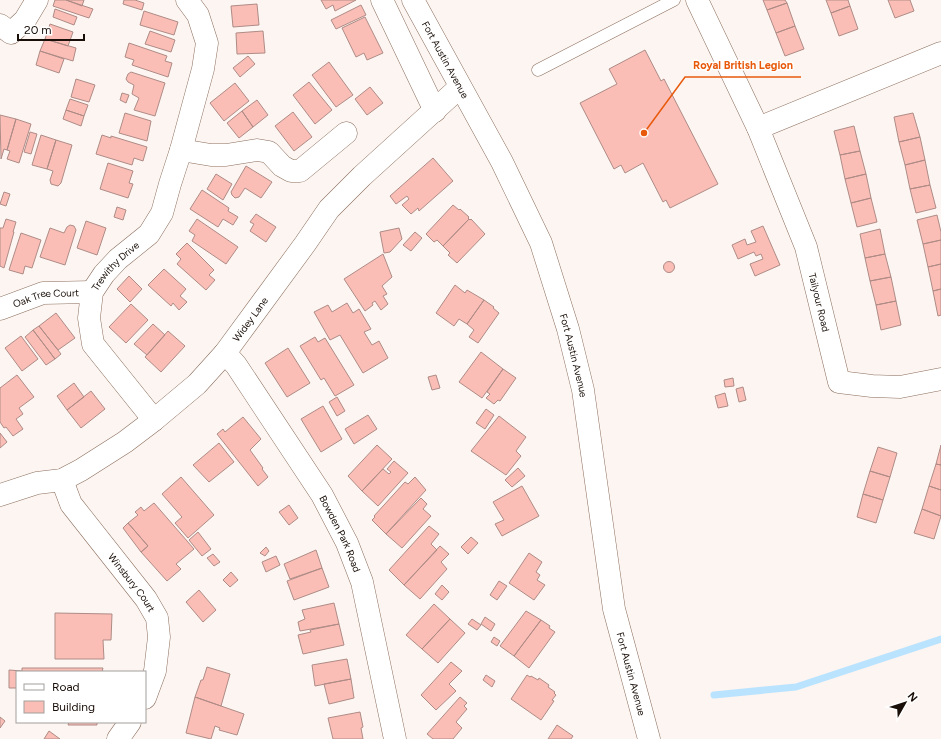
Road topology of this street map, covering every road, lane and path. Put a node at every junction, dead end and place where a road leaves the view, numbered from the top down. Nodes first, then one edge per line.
1 (38, 0) edge
2 (187, 0) edge
3 (382, 0) edge
4 (413, 0) edge
5 (674, 0) edge
6 (697, 0) edge
7 (0, 25) edge
8 (941, 53) edge
9 (538, 70) dead end
10 (460, 87) junction
11 (435, 111) junction
12 (758, 128) junction
13 (346, 133) dead end
14 (181, 150) junction
15 (92, 292) junction
16 (0, 310) edge
17 (226, 353) junction
18 (941, 379) edge
19 (154, 420) junction
20 (62, 480) junction
21 (0, 495) edge
22 (146, 695) edge
23 (129, 723) edge
24 (118, 739) edge
25 (395, 739) edge
26 (649, 739) edge

1 - 7 street
2 - 14 street, Trewithy Drive
3 - 11 street
4 - 10 street, Fort Austin Avenue
5 - 9 lane
6 - 12 street, Tailyour Road
8 - 12 street
10 - 11 street, Widey Lane
10 - 26 street, Fort Austin Avenue
11 - 17 street, Widey Lane
12 - 18 street, Tailyour Road
13 - 14 street
14 - 15 street, Trewithy Drive
15 - 16 street, Oak Tree Court
15 - 19 street, Trewithy Drive
17 - 19 street, Widey Lane
17 - 25 street, Bowden Park Road
19 - 20 street, Widey Lane
20 - 21 street, Widey Lane
20 - 22 street, Winsbury Court
23 - 24 street

